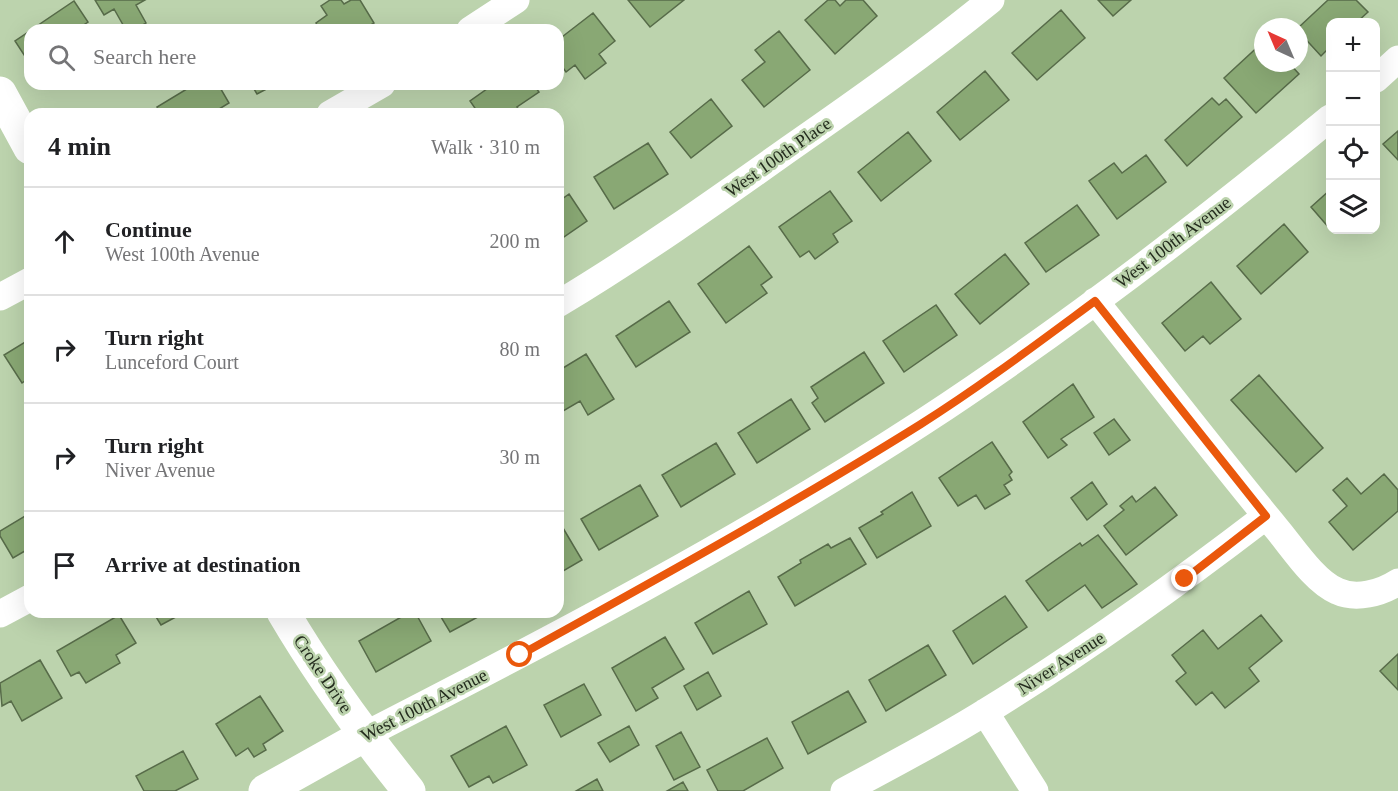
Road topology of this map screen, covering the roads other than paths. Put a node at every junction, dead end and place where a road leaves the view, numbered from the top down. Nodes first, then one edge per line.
1 (516, 0) edge
2 (991, 0) edge
3 (479, 24) edge
4 (1398, 59) edge
5 (1380, 75) edge
6 (372, 90) edge
7 (0, 93) edge
8 (340, 108) edge
9 (1326, 121) edge
10 (24, 137) edge
11 (24, 284) edge
12 (0, 297) edge
13 (564, 300) edge
14 (1095, 301) junction
15 (1266, 516) junction
16 (1398, 582) edge
17 (24, 601) edge
18 (0, 614) edge
19 (287, 618) edge
20 (985, 712) junction
21 (365, 735) junction
22 (265, 791) edge
23 (409, 791) edge
24 (844, 791) edge
25 (1035, 791) edge

1 - 3 street
2 - 13 street, West 100th Place
4 - 5 street
6 - 8 street
7 - 10 street
9 - 14 street, West 100th Avenue
11 - 12 street
14 - 15 street
14 - 21 street, West 100th Avenue
15 - 16 street
15 - 20 street, Niver Avenue
17 - 18 street
19 - 21 street, Croke Drive
20 - 24 street, Niver Avenue
20 - 25 street
21 - 22 street, West 100th Avenue
21 - 23 street, Croke Drive

